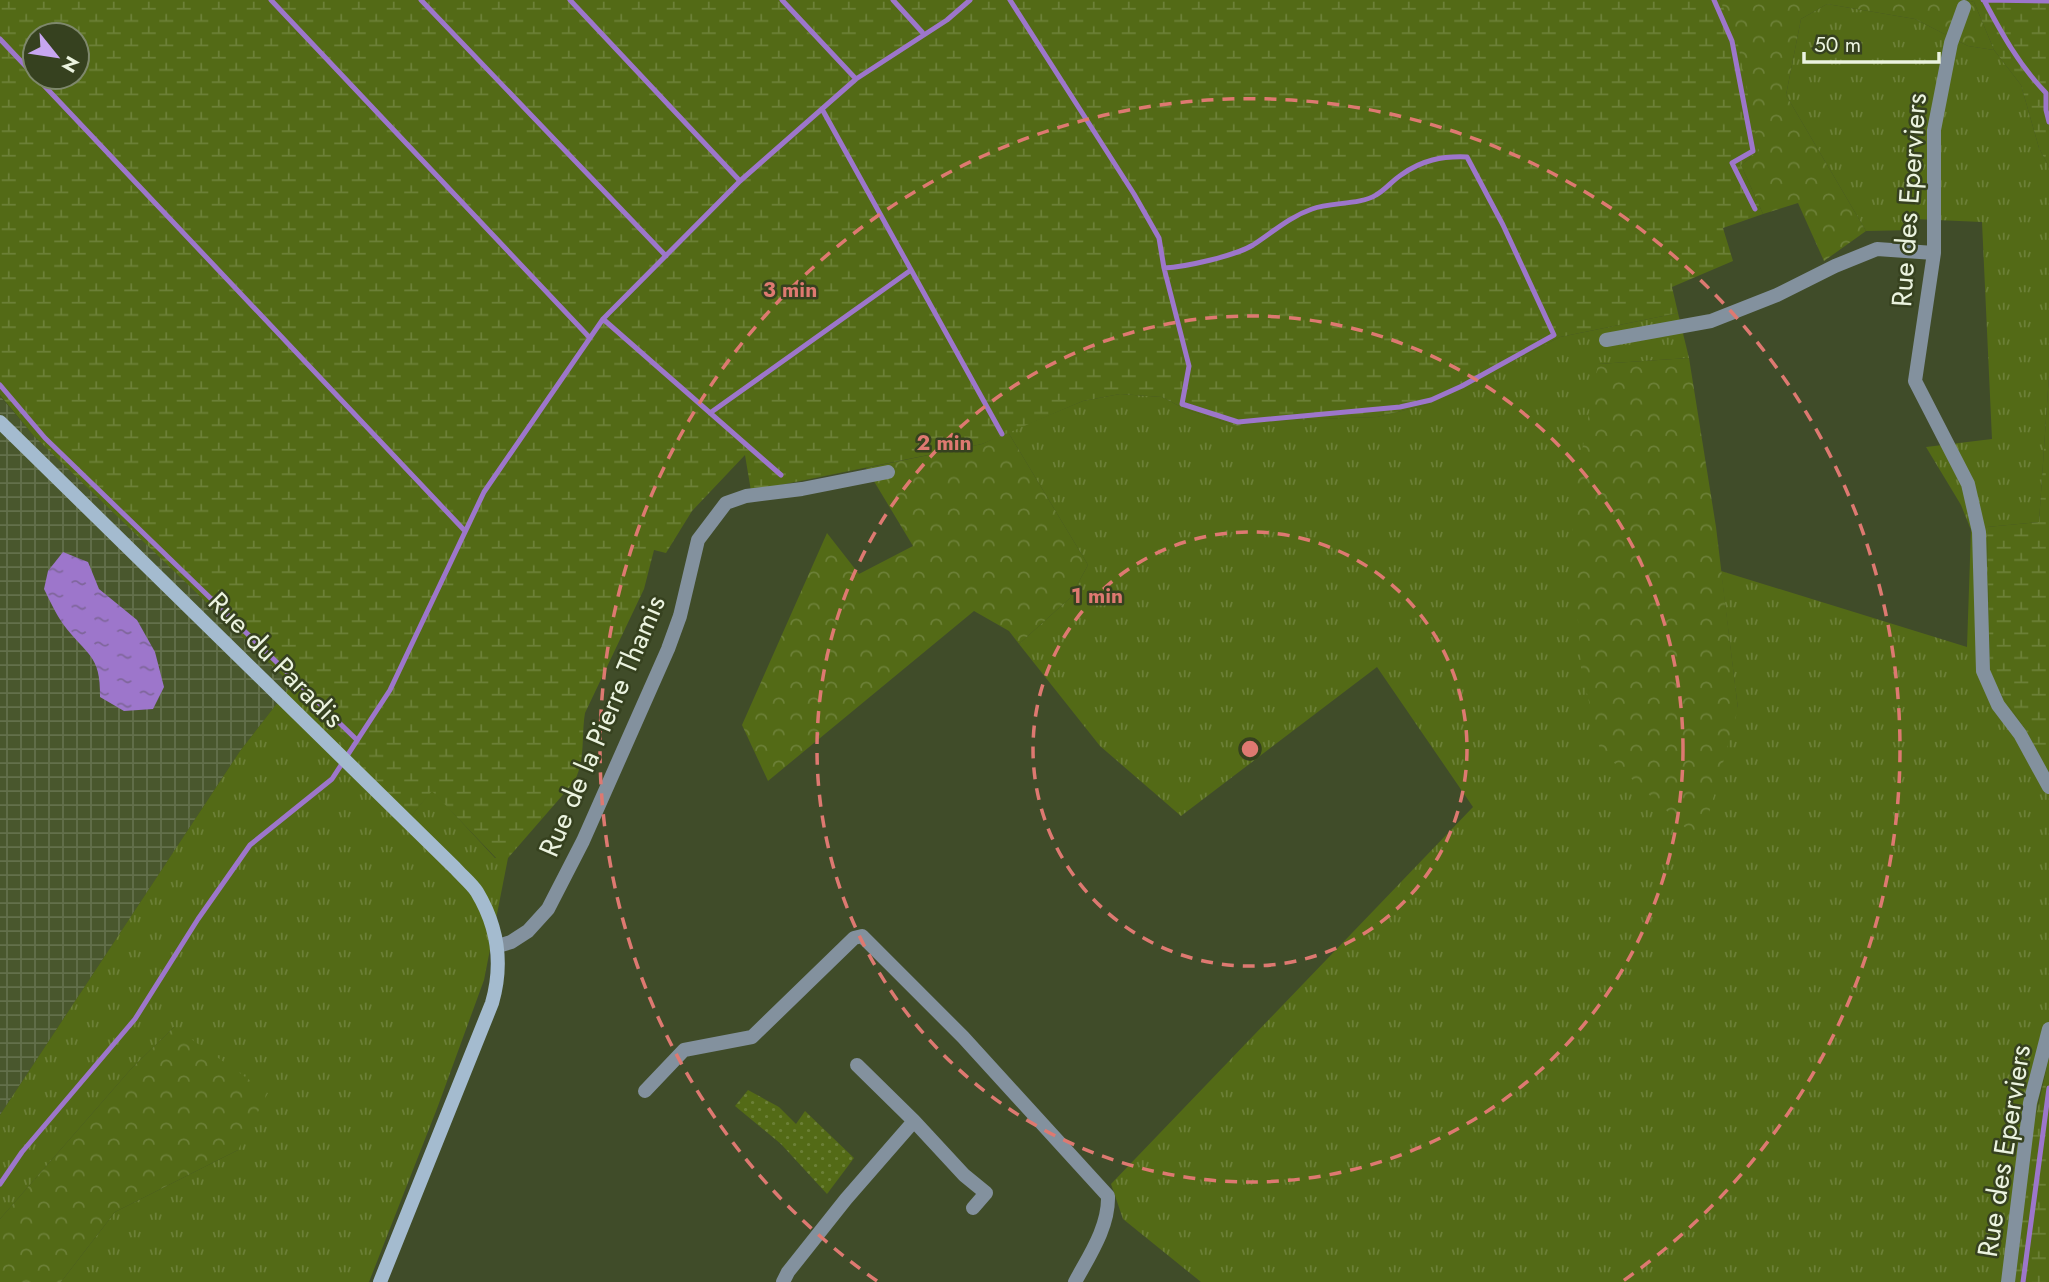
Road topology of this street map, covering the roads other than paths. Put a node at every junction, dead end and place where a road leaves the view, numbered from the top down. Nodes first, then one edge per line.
1 (1964, 7) dead end
2 (1934, 253) junction
3 (1606, 340) dead end
4 (0, 422) edge
5 (888, 472) dead end
6 (2049, 787) edge
7 (498, 946) junction
8 (2049, 1029) edge
9 (857, 1065) dead end
10 (645, 1091) dead end
11 (914, 1121) junction
12 (973, 1208) dead end
13 (380, 1282) edge
14 (783, 1282) edge
15 (1075, 1282) edge
16 (2008, 1282) edge

1 - 2 street, Rue des Eperviers
2 - 3 street
2 - 6 street, Rue des Eperviers
4 - 7 main road, Rue du Paradis
5 - 7 street, Rue de la Pierre Thamis
7 - 13 main road
8 - 16 street, Rue des Eperviers
9 - 11 street
10 - 15 street
11 - 12 street
11 - 14 street

